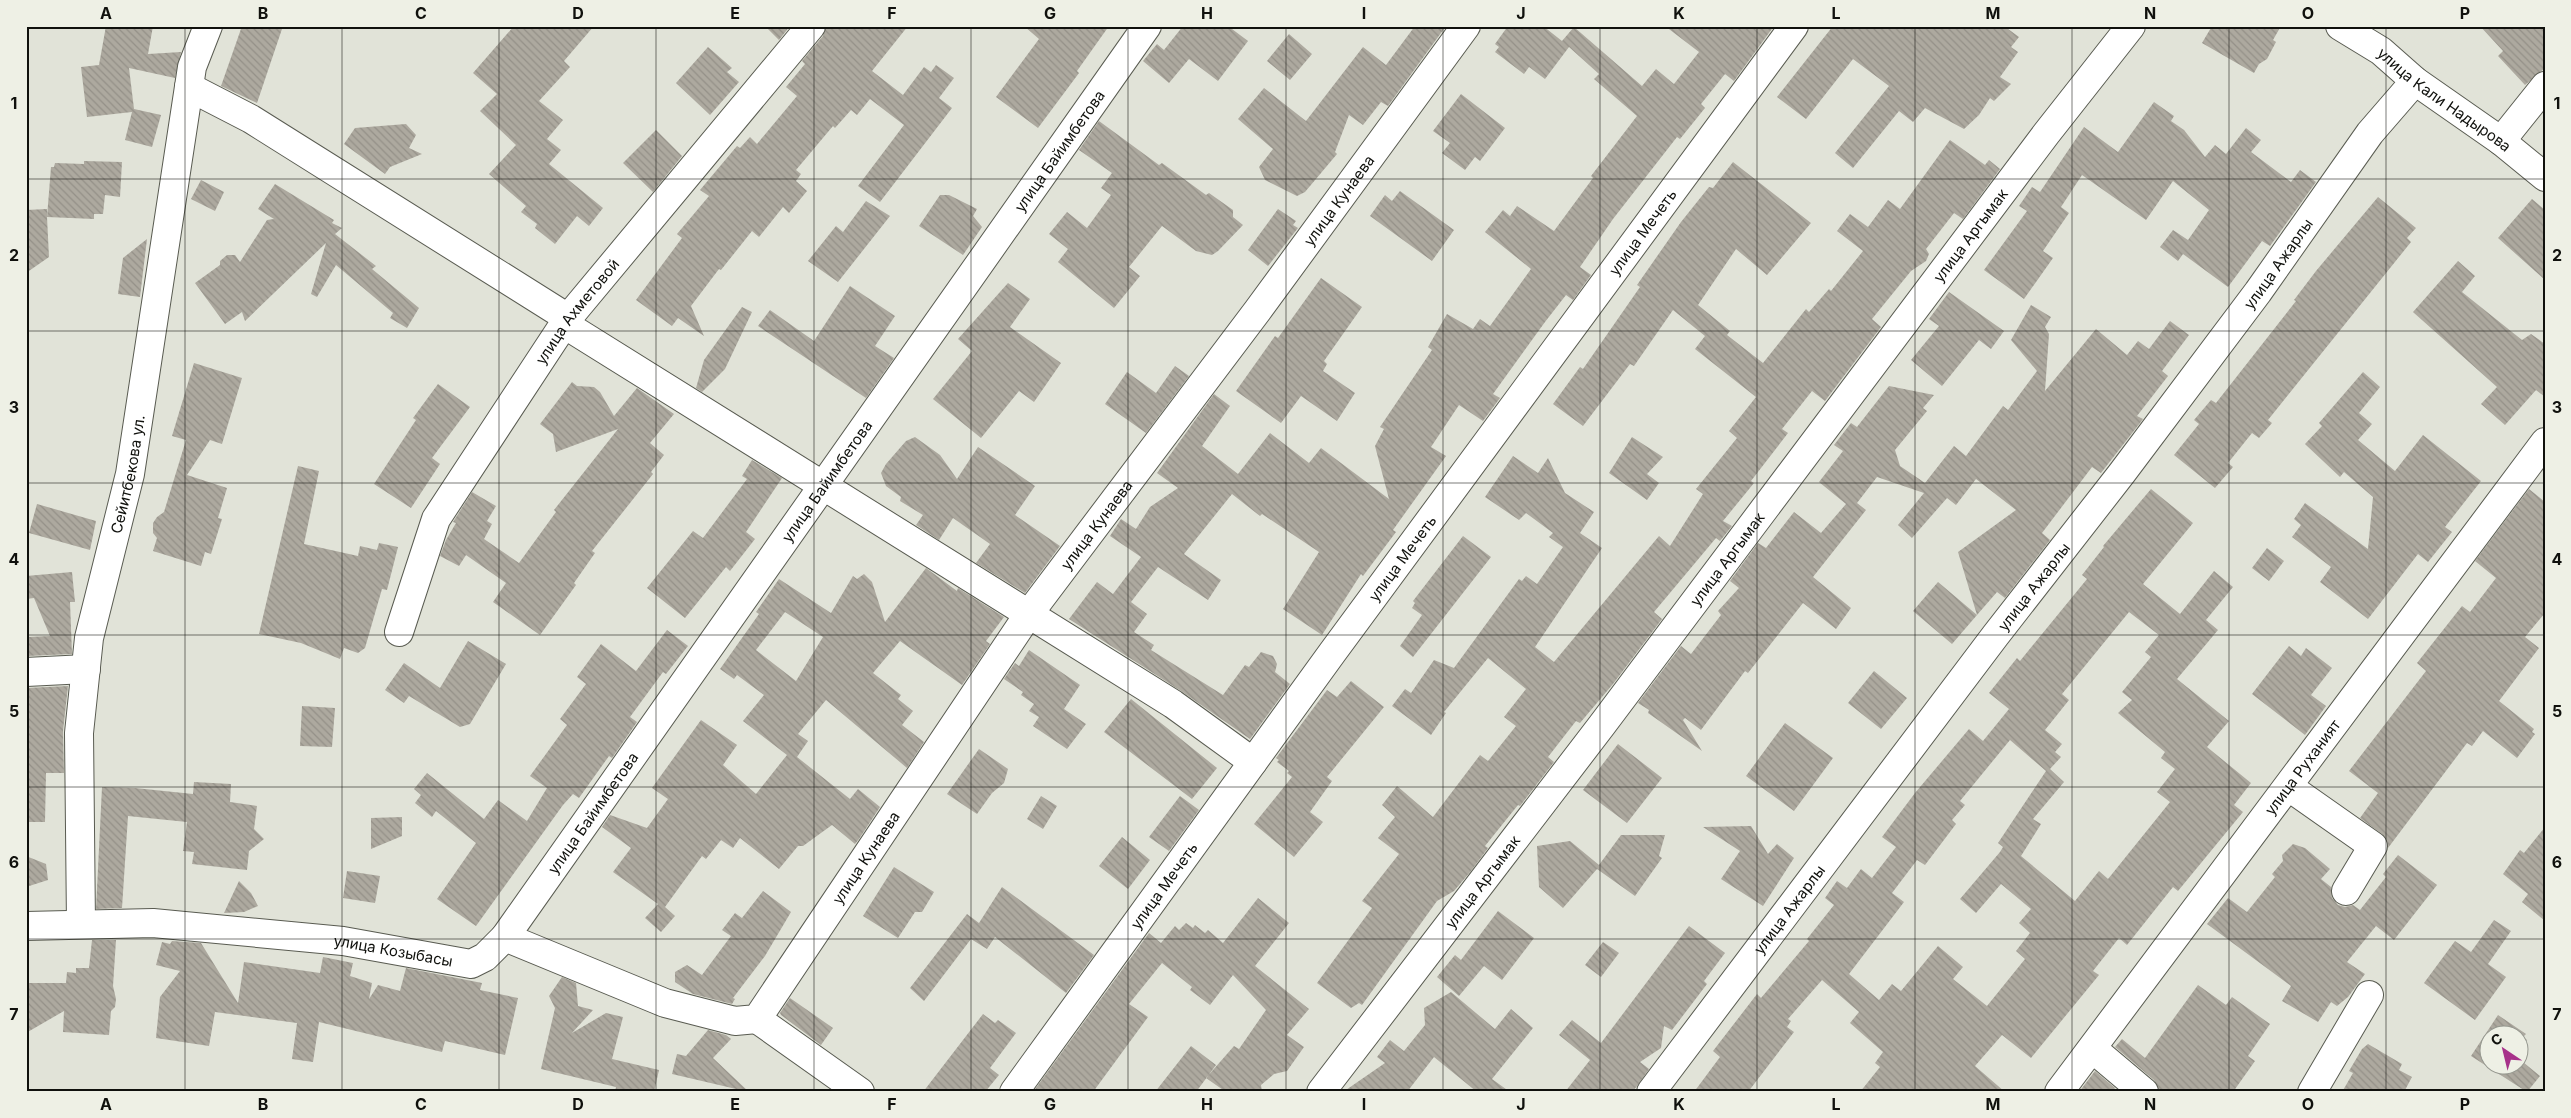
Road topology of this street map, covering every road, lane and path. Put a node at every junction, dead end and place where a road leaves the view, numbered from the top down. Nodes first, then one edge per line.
1 (208, 26) edge
2 (811, 26) edge
3 (1147, 26) edge
4 (1466, 26) edge
5 (1794, 26) edge
6 (2132, 26) edge
7 (2340, 26) edge
8 (2415, 81) junction
9 (2545, 86) edge
10 (189, 87) junction
11 (2501, 141) junction
12 (2545, 177) edge
13 (566, 321) junction
14 (2545, 442) edge
15 (822, 484) junction
16 (1028, 615) junction
17 (399, 632) dead end
18 (86, 669) junction
19 (26, 672) edge
20 (1253, 762) junction
21 (2289, 787) junction
22 (2346, 891) dead end
23 (81, 924) junction
24 (26, 926) edge
25 (505, 937) junction
26 (2369, 995) dead end
27 (746, 1020) junction
28 (2093, 1049) junction
29 (860, 1092) edge
30 (1014, 1092) edge
31 (1321, 1092) edge
32 (1651, 1092) edge
33 (2059, 1092) edge
34 (2144, 1092) edge
35 (2312, 1092) edge

1 - 10 street, Сейитбекова ул.
2 - 13 street, улица Ахметовой
3 - 15 street, улица Байимбетова
4 - 16 street, улица Кунаева
5 - 20 street, улица Мечеть
6 - 31 street, улица Аргымак
7 - 8 street, улица Кали Надырова
8 - 11 street, улица Кали Надырова
8 - 32 street, улица Ажарлы
9 - 11 street
10 - 13 street
10 - 18 street, Сейитбекова ул.
11 - 12 street, улица Кали Надырова
13 - 15 street
13 - 17 street, улица Ахметовой
14 - 21 street, улица Руханият
15 - 16 street
15 - 25 street, улица Байимбетова
16 - 20 street
16 - 27 street, улица Кунаева
18 - 19 street
18 - 23 street, Сейитбекова ул.
20 - 30 street, улица Мечеть
21 - 22 street
21 - 28 street, улица Руханият
23 - 24 street, улица Козыбасы
23 - 25 street, улица Козыбасы
25 - 27 street
26 - 35 street
27 - 29 street
28 - 33 street, улица Руханият
28 - 34 street

